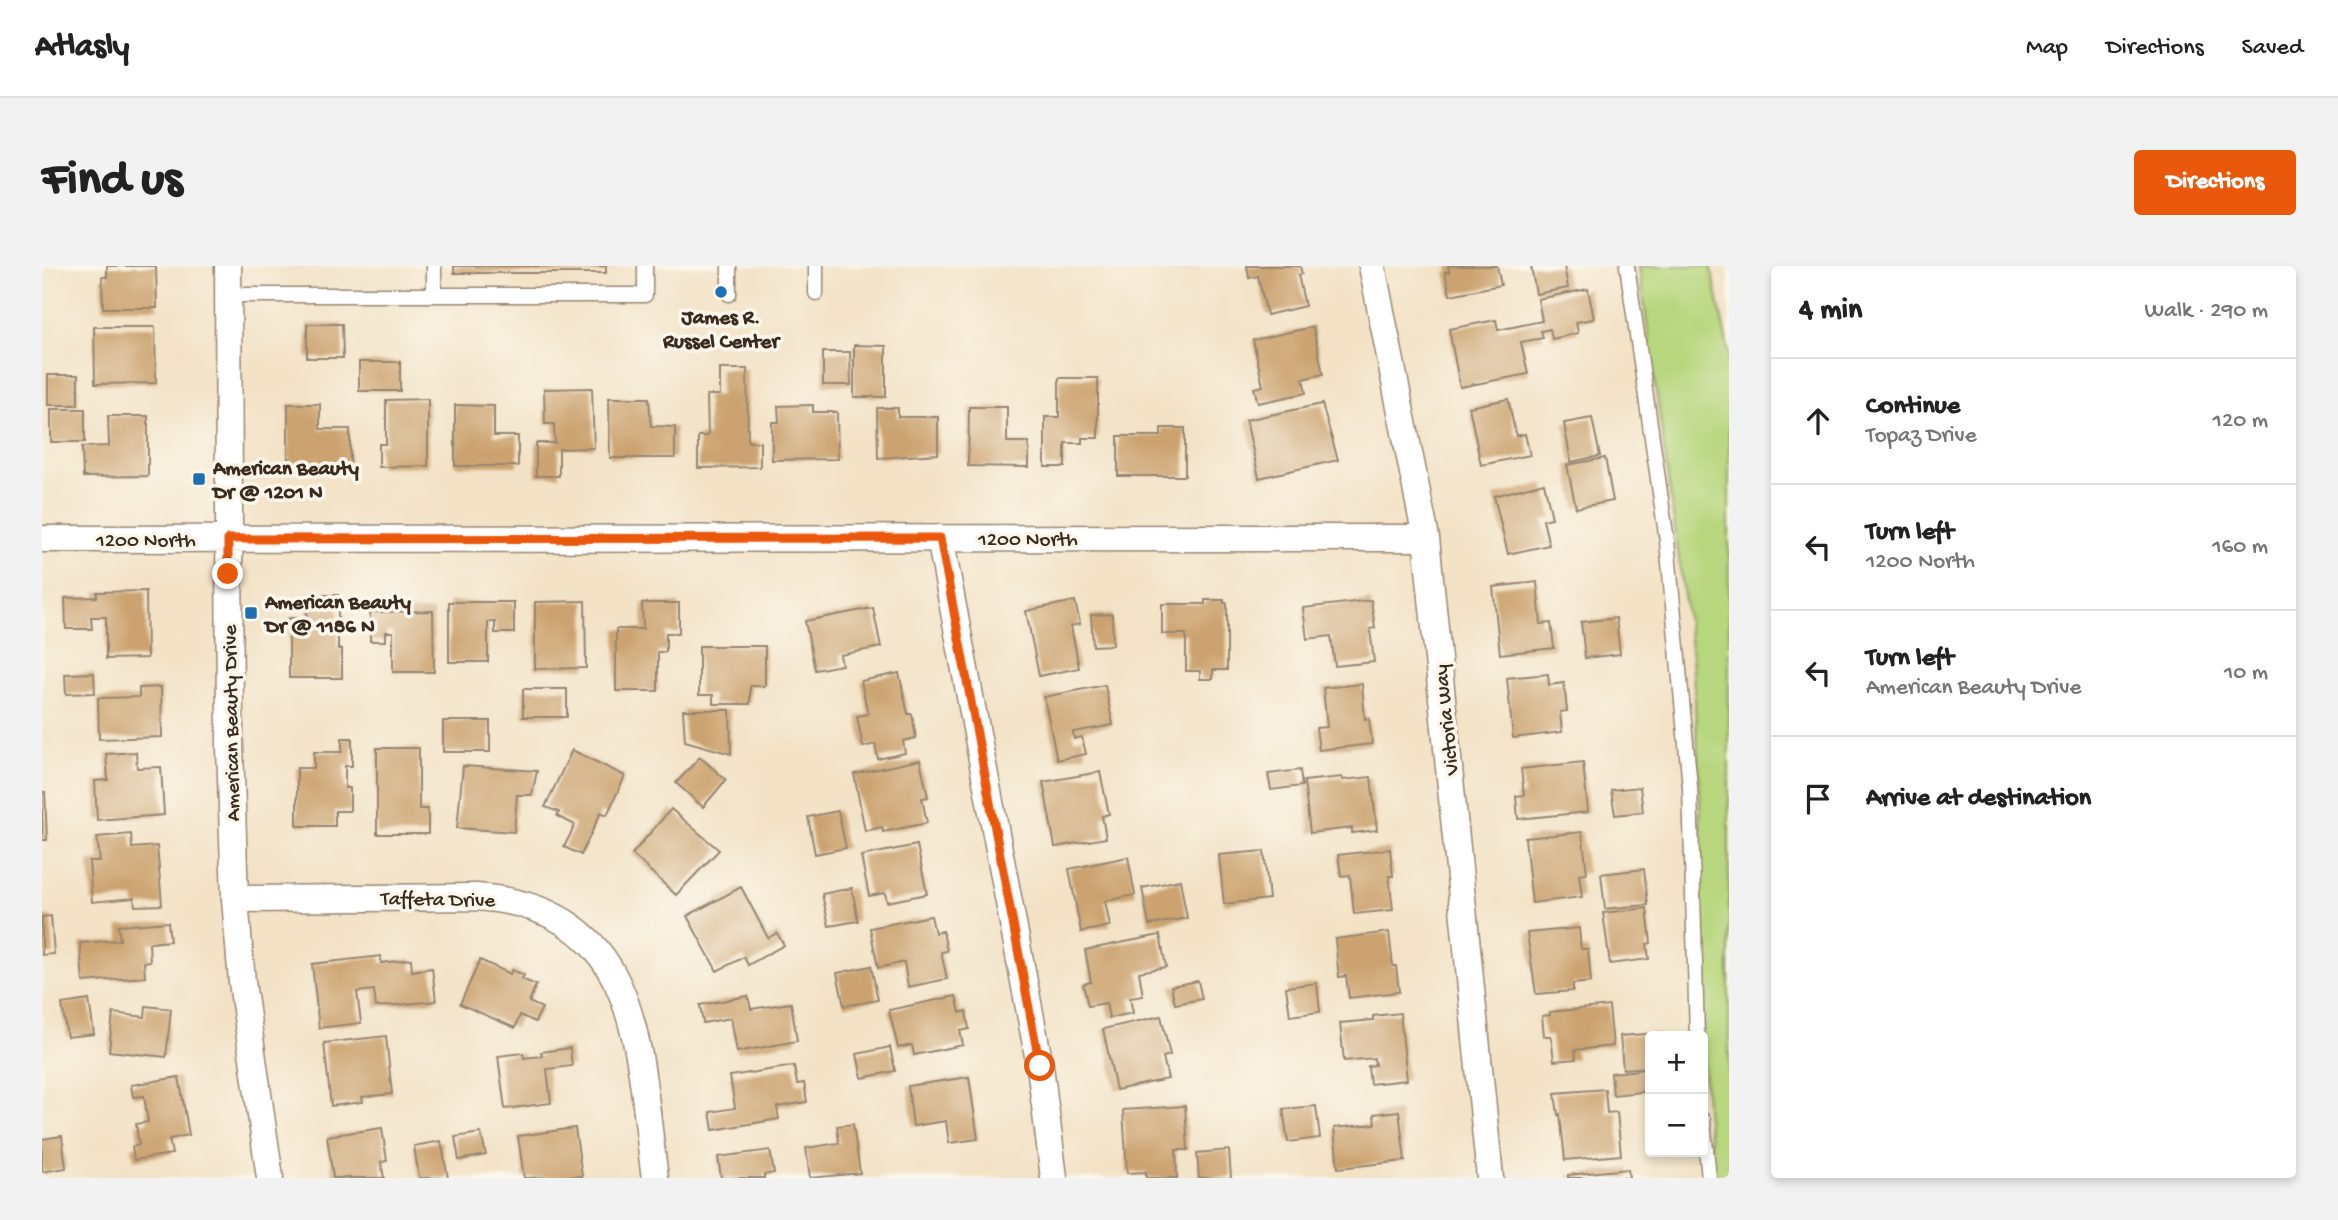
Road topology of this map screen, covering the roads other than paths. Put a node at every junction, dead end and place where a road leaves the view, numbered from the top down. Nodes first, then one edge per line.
1 (228, 266) edge
2 (434, 266) edge
3 (645, 266) edge
4 (729, 266) edge
5 (816, 266) edge
6 (1372, 266) edge
7 (1627, 266) edge
8 (816, 293) dead end
9 (729, 294) dead end
10 (228, 295) junction
11 (434, 295) junction
12 (940, 538) junction
13 (1426, 538) junction
14 (42, 539) edge
15 (228, 539) junction
16 (235, 899) junction
17 (1697, 1031) edge
18 (1707, 1157) edge
19 (270, 1178) edge
20 (655, 1178) edge
21 (1054, 1178) edge
22 (1490, 1178) edge
23 (1709, 1178) edge

1 - 10 street, American Beauty Drive
2 - 11 lane
3 - 11 lane
4 - 9 lane
5 - 8 lane
6 - 13 street, Victoria Way
7 - 17 lane
10 - 11 lane
10 - 15 street, American Beauty Drive
12 - 13 street, 1200 North
12 - 15 street, 1200 North
12 - 21 street
13 - 22 street, Victoria Way
14 - 15 street, 1200 North
15 - 16 street, American Beauty Drive
16 - 19 street, American Beauty Drive
16 - 20 street, Taffeta Drive
18 - 23 lane

